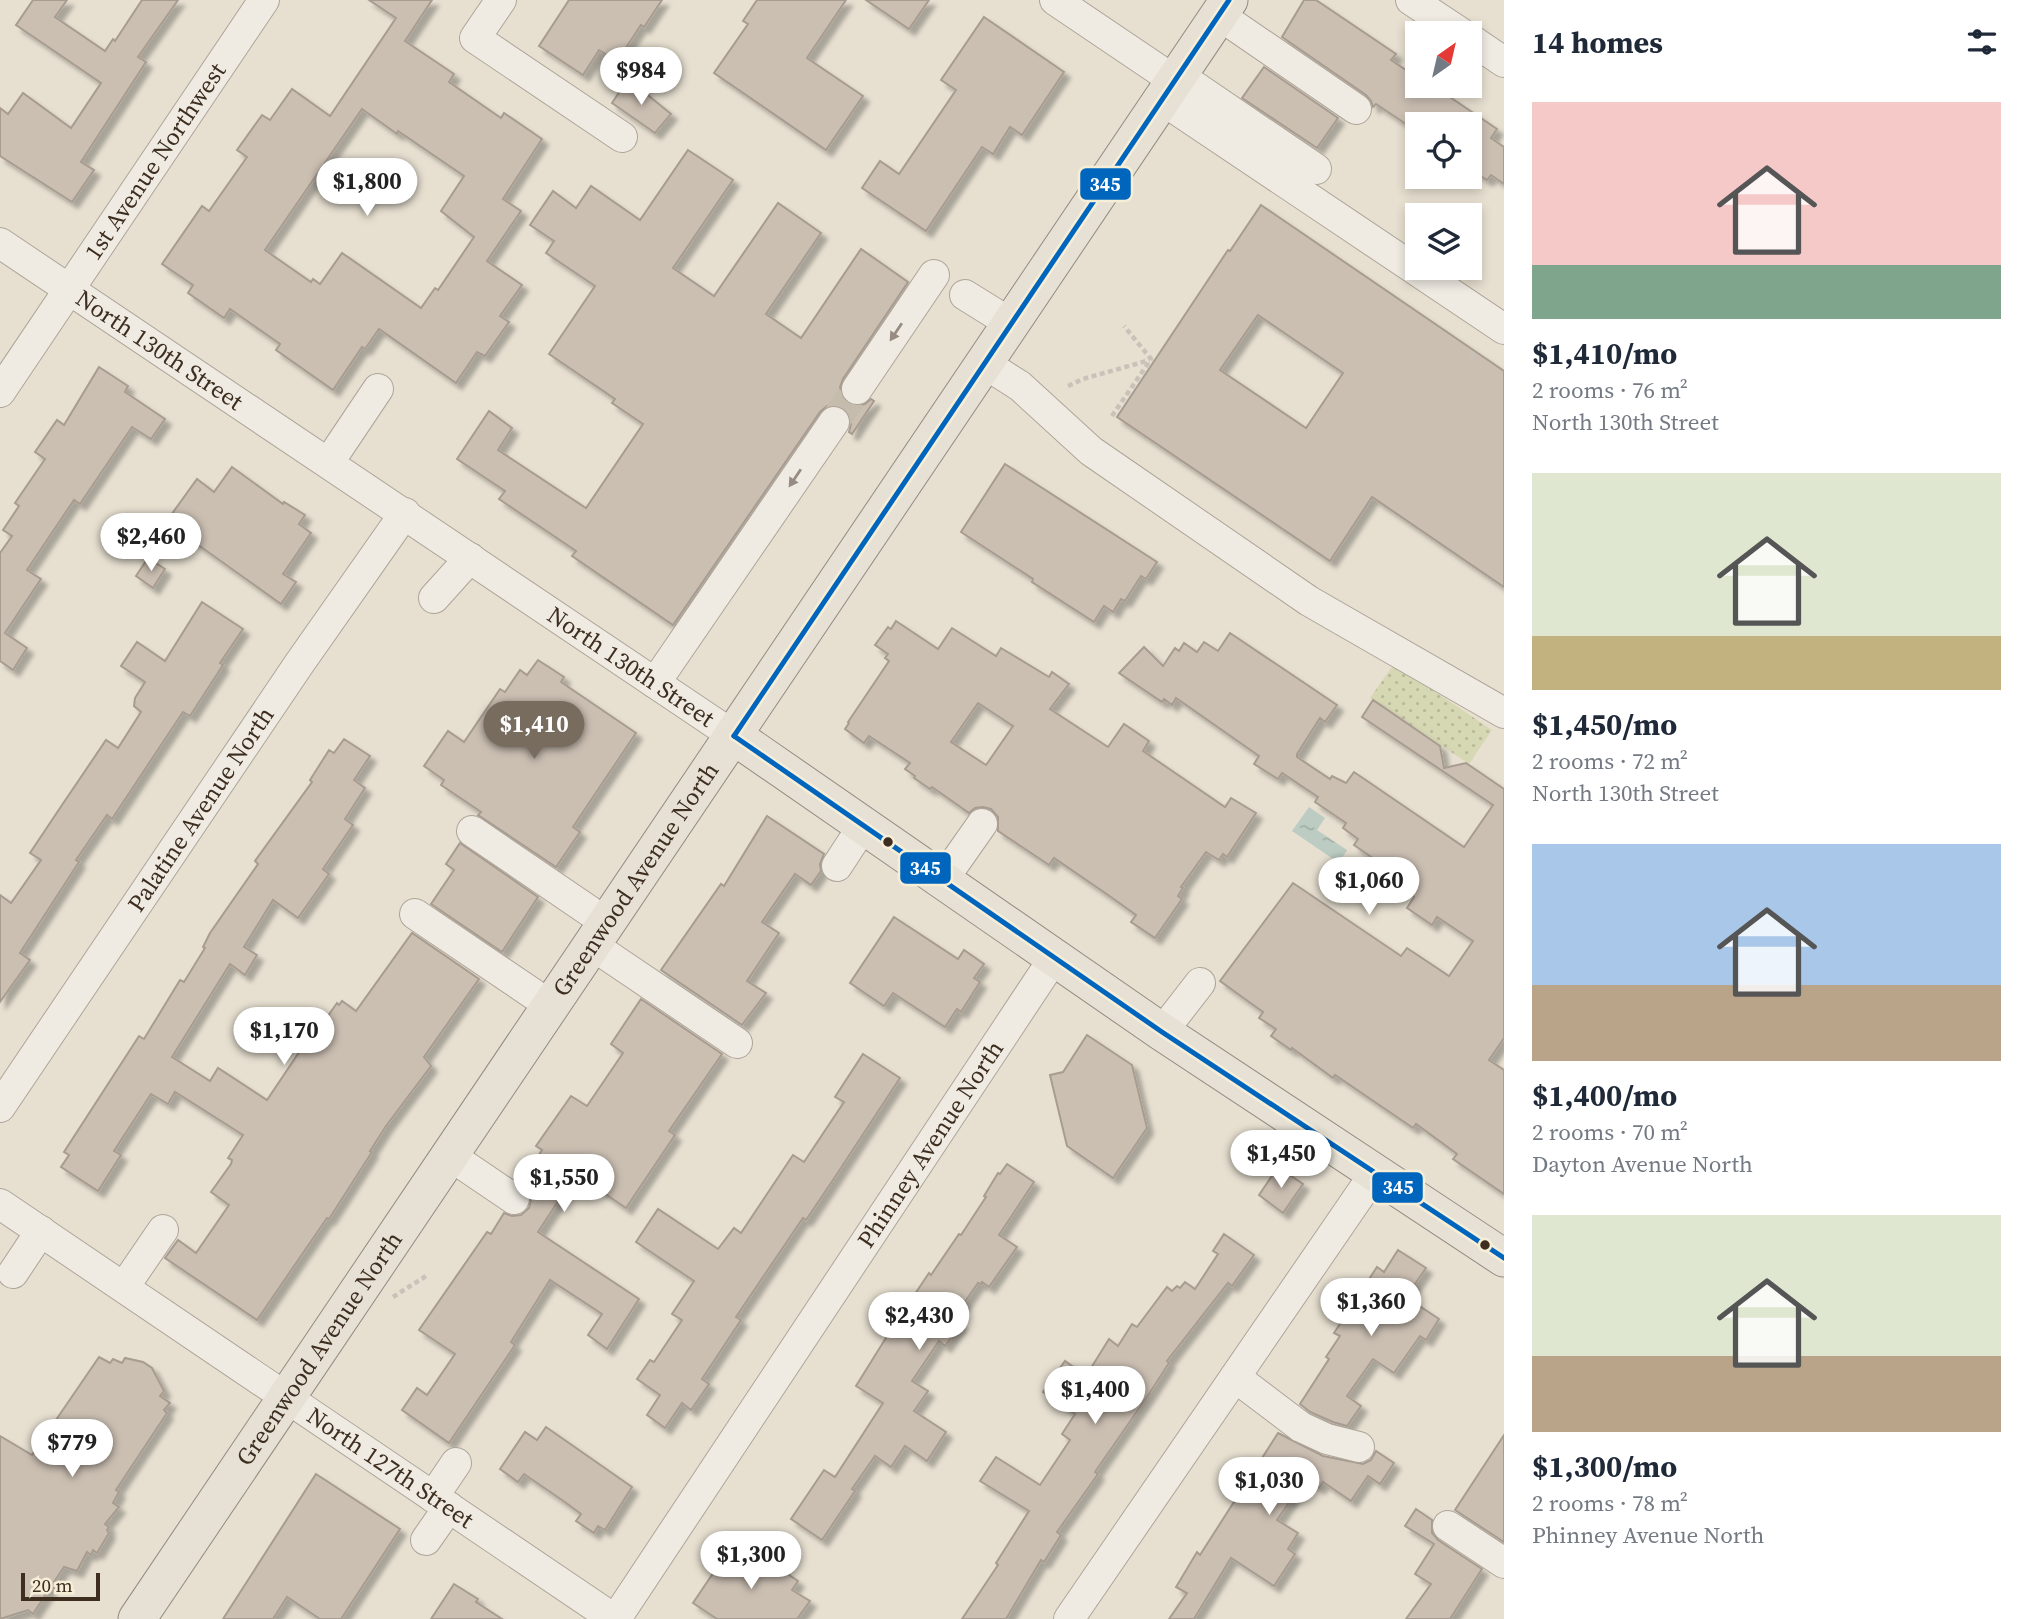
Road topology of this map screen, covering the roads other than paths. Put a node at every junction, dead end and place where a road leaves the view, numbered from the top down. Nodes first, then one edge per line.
1 (264, 0) edge
2 (501, 0) edge
3 (1055, 0) edge
4 (1411, 0) edge
5 (1224, 8) edge
6 (1443, 21) edge
7 (1482, 47) edge
8 (1504, 62) edge
9 (1171, 85) junction
10 (1356, 109) dead end
11 (622, 137) dead end
12 (1316, 169) dead end
13 (0, 243) edge
14 (934, 275) dead end
15 (68, 290) junction
16 (965, 295) dead end
17 (1010, 323) junction
18 (1504, 329) edge
19 (984, 363) junction
20 (378, 389) dead end
21 (857, 389) tunnel mouth
22 (0, 392) edge
23 (834, 422) tunnel mouth
24 (329, 463) junction
25 (405, 513) junction
26 (470, 558) junction
27 (435, 598) dead end
28 (655, 683) junction
29 (1504, 713) edge
30 (734, 736) junction
31 (982, 824) dead end
32 (863, 826) junction
33 (472, 831) dead end
34 (836, 866) dead end
35 (942, 881) junction
36 (415, 915) dead end
37 (600, 934) junction
38 (1054, 958) junction
39 (1200, 983) dead end
40 (551, 1006) junction
41 (1162, 1032) junction
42 (737, 1043) dead end
43 (0, 1107) edge
44 (449, 1155) junction
45 (1375, 1173) junction
46 (514, 1199) dead end
47 (0, 1204) edge
48 (163, 1230) dead end
49 (41, 1231) junction
50 (1504, 1258) edge
51 (13, 1273) dead end
52 (124, 1287) junction
53 (1235, 1377) junction
54 (285, 1396) junction
55 (1359, 1447) dead end
56 (456, 1463) dead end
57 (441, 1502) junction
58 (1448, 1526) dead end
59 (426, 1540) dead end
60 (1504, 1563) edge
61 (614, 1616) edge
62 (1073, 1617) edge
63 (136, 1619) edge

1 - 15 street, 1st Avenue Northwest
2 - 11 street
3 - 9 street
4 - 6 street
5 - 9 main road, Greenwood Avenue North
5 - 10 street
7 - 8 street
9 - 12 street
9 - 17 main road, Greenwood Avenue North
9 - 18 street
13 - 15 street, North 130th Street
14 -> 21 street
15 - 22 street, 1st Avenue Northwest
15 - 24 street, North 130th Street
16 - 17 street
17 - 19 main road, Greenwood Avenue North
19 - 29 street
19 - 30 main road, Greenwood Avenue North
20 - 24 street
23 -> 28 street
24 - 25 street, North 130th Street
25 - 26 street, North 130th Street
25 - 43 street, Palatine Avenue North
26 - 27 street
26 - 28 street, North 130th Street
28 - 30 street, North 130th Street
30 - 32 main road, North 130th Street
30 - 37 main road, Greenwood Avenue North
31 - 35 street
32 - 34 street
32 - 35 main road, North 130th Street
33 - 37 street
35 - 38 main road, North 130th Street
36 - 40 street
37 - 40 main road, Greenwood Avenue North
37 - 42 street
38 - 41 main road, North 130th Street
38 - 61 street, Phinney Avenue North
39 - 41 street
40 - 44 main road, Greenwood Avenue North
41 - 45 main road, North 130th Street
44 - 46 street
44 - 54 main road, Greenwood Avenue North
45 - 50 main road, North 130th Street
45 - 53 street
47 - 49 street, North 127th Street
48 - 52 street
49 - 51 street
49 - 52 street, North 127th Street
52 - 54 street, North 127th Street
53 - 55 street
53 - 62 street
54 - 57 street, North 127th Street
54 - 63 main road, Greenwood Avenue North
56 - 57 street
57 - 59 street
57 - 61 street, North 127th Street
58 - 60 street

